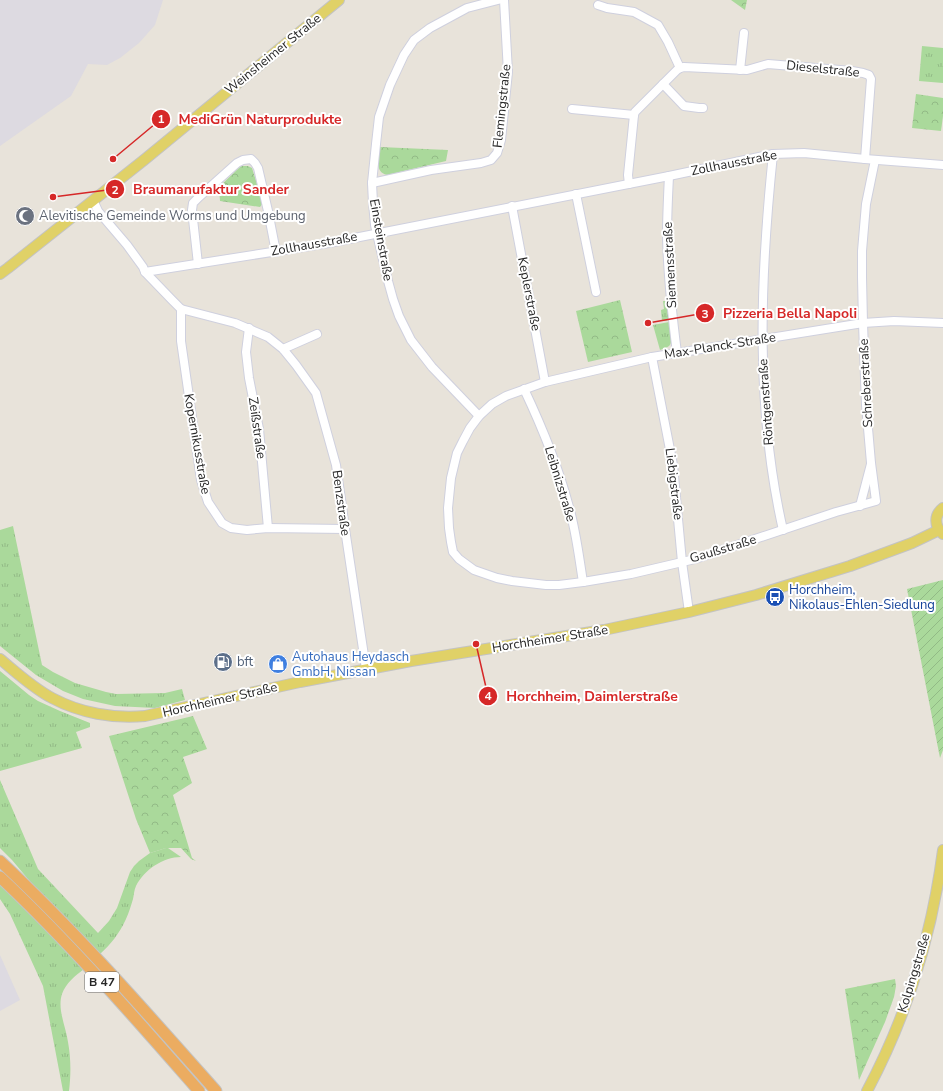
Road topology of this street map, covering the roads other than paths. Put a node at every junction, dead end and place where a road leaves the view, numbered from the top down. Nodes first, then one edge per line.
1 (339, 0) edge
2 (498, 0) edge
3 (504, 0) edge
4 (598, 5) dead end
5 (744, 33) dead end
6 (680, 68) junction
7 (740, 70) junction
8 (663, 84) junction
9 (702, 108) dead end
10 (572, 109) dead end
11 (634, 115) junction
12 (773, 154) junction
13 (865, 159) junction
14 (875, 160) junction
15 (943, 165) edge
16 (669, 176) junction
17 (372, 183) junction
18 (629, 184) junction
19 (576, 194) junction
20 (93, 200) junction
21 (512, 206) junction
22 (378, 233) junction
23 (276, 252) junction
24 (198, 264) junction
25 (145, 272) junction
26 (0, 274) edge
27 (596, 292) dead end
28 (181, 308) junction
29 (863, 323) junction
30 (943, 323) edge
31 (249, 328) junction
32 (317, 334) dead end
33 (763, 339) junction
34 (283, 349) junction
35 (678, 353) junction
36 (652, 357) junction
37 (545, 382) junction
38 (524, 389) junction
39 (479, 416) junction
40 (871, 464) junction
41 (860, 506) junction
42 (943, 508) edge
43 (268, 528) junction
44 (345, 529) junction
45 (783, 530) junction
46 (941, 532) edge
47 (682, 562) junction
48 (583, 582) junction
49 (689, 612) junction
50 (0, 659) edge
51 (366, 669) junction
52 (943, 850) edge
53 (0, 861) edge
54 (0, 877) edge
55 (199, 1091) edge
56 (216, 1091) edge
57 (867, 1091) edge

1 - 20 main road, Weinsheimer Straße
2 - 17 street, Einsteinstraße
3 - 17 street, Flemingstraße
4 - 6 street
5 - 7 street
6 - 7 street, Dieselstraße
6 - 8 street
7 - 13 street, Dieselstraße
8 - 9 street
8 - 11 street
10 - 11 street
11 - 18 street
12 - 13 street, Zollhausstraße
12 - 16 street, Zollhausstraße
12 - 33 street, Röntgenstraße
13 - 14 street, Zollhausstraße
14 - 15 street, Zollhausstraße
14 - 29 street, Schreberstraße
16 - 18 street, Zollhausstraße
16 - 35 street, Siemensstraße
17 - 22 street, Einsteinstraße
18 - 19 street, Zollhausstraße
19 - 21 street, Zollhausstraße
19 - 27 street
20 - 25 street, Benzstraße
20 - 26 main road, Weinsheimer Straße
21 - 22 street, Zollhausstraße
21 - 37 street, Keplerstraße
22 - 23 street, Zollhausstraße
22 - 39 street, Einsteinstraße
23 - 24 street, Zollhausstraße
23 - 24 street
24 - 25 street, Zollhausstraße
25 - 28 street, Benzstraße
28 - 31 street, Benzstraße
28 - 43 street, Kopernikusstraße
29 - 30 street, Max-Planck-Straße
29 - 33 street, Max-Planck-Straße
29 - 40 street, Schreberstraße
31 - 34 street, Benzstraße
31 - 43 street, Zeißstraße
32 - 34 street
33 - 35 street, Max-Planck-Straße
33 - 45 street, Röntgenstraße
34 - 44 street, Benzstraße
35 - 36 street, Max-Planck-Straße
36 - 37 street, Max-Planck-Straße
36 - 47 street, Liebigstraße
37 - 38 street, Max-Planck-Straße
38 - 39 street, Max-Planck-Straße
38 - 48 street, Leibnizstraße
39 - 48 street, Gaußstraße
40 - 41 street, Schreberstraße
40 - 41 street, Schreberstraße
41 - 45 street, Gaußstraße
42 - 46 main road
43 - 44 street, Kopernikusstraße
44 - 51 street, Benzstraße
45 - 47 street, Gaußstraße
46 - 49 main road, Horchheimer Straße
47 - 48 street, Gaußstraße
47 - 49 street, Liebigstraße
49 - 51 main road, Horchheimer Straße
50 - 51 main road, Horchheimer Straße
52 - 57 main road, Kolpingstraße
53 - 56 highway, B 47
54 - 55 highway, B 47

